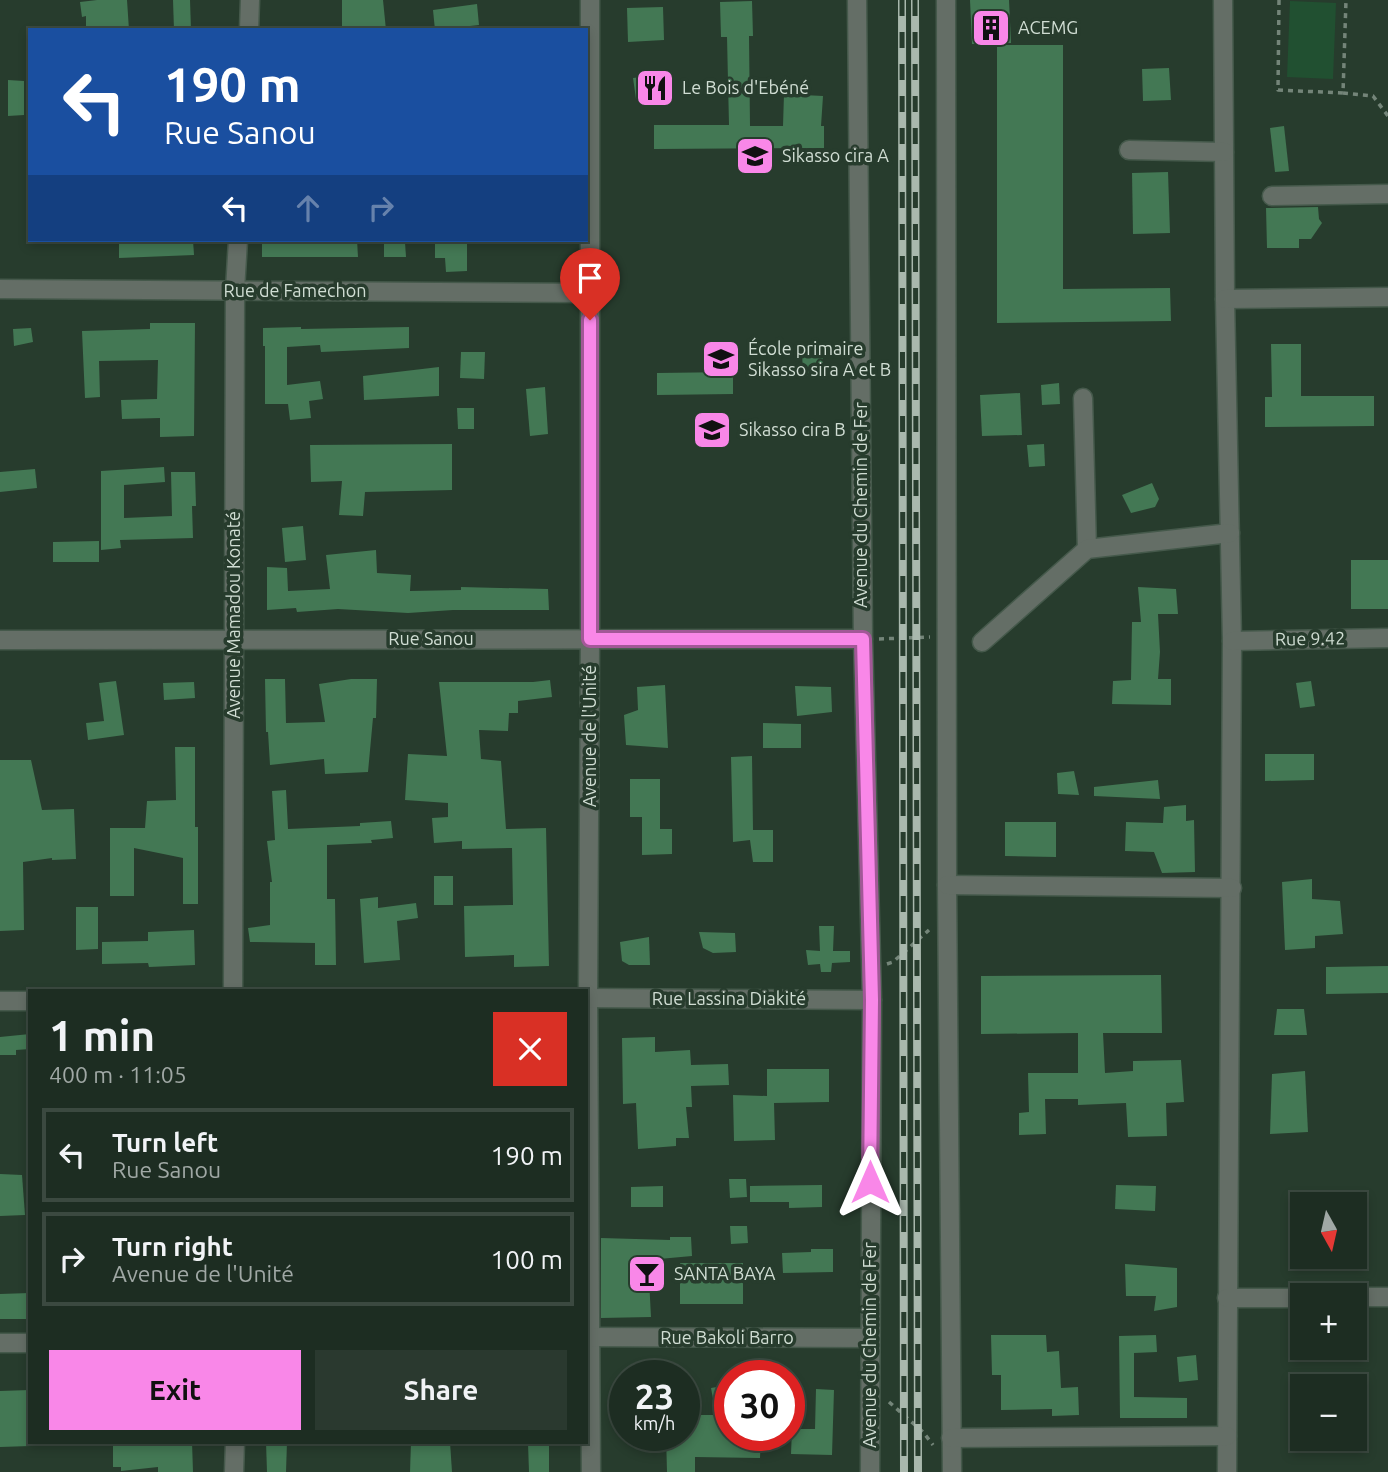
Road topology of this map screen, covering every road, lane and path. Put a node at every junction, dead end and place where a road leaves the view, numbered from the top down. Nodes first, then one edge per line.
1 (250, 0) edge
2 (590, 0) edge
3 (857, 0) edge
4 (946, 0) edge
5 (1223, 0) edge
6 (1279, 0) edge
7 (1346, 0) edge
8 (249, 28) edge
9 (1343, 93) junction
10 (1388, 116) edge
11 (1129, 150) dead end
12 (1224, 152) junction
13 (1388, 194) edge
14 (1272, 196) dead end
15 (238, 242) edge
16 (0, 289) edge
17 (236, 290) junction
18 (590, 293) junction
19 (1388, 297) edge
20 (1226, 299) junction
21 (1083, 398) dead end
22 (1230, 533) junction
23 (1087, 549) junction
24 (947, 637) junction
25 (1388, 638) edge
26 (234, 639) junction
27 (590, 639) junction
28 (863, 639) junction
29 (0, 640) edge
30 (1232, 641) junction
31 (982, 642) dead end
32 (947, 885) junction
33 (1232, 888) junction
34 (947, 922) junction
35 (871, 968) junction
36 (233, 989) edge
37 (587, 989) edge
38 (588, 998) edge
39 (28, 1000) edge
40 (872, 1000) junction
41 (0, 1001) edge
42 (588, 1168) edge
43 (1367, 1297) edge
44 (1388, 1297) edge
45 (1227, 1298) junction
46 (1290, 1298) edge
47 (589, 1337) edge
48 (869, 1338) junction
49 (0, 1343) edge
50 (28, 1343) edge
51 (869, 1384) junction
52 (1227, 1436) junction
53 (951, 1438) junction
54 (235, 1444) edge
55 (234, 1472) edge
56 (591, 1472) edge
57 (870, 1472) edge
58 (952, 1472) edge
59 (1227, 1472) edge

1 - 8 street
2 - 18 street, Avenue de l'Unité
3 - 28 street, Avenue du Chemin de Fer
4 - 24 street
5 - 12 street
6 - 9 path
7 - 9 path
9 - 10 path
11 - 12 street
12 - 20 street
13 - 14 street
15 - 17 street, Avenue Mamadou Konaté
16 - 17 street, Rue de Famechon
17 - 18 street, Rue de Famechon
17 - 26 street, Avenue Mamadou Konaté
18 - 27 street, Avenue de l'Unité
19 - 20 street
20 - 22 street
21 - 23 street
22 - 23 street
22 - 30 street
23 - 31 street
24 - 28 path
24 - 32 street
25 - 30 street, Rue 9.42
26 - 27 street, Rue Sanou
26 - 29 street, Rue Sanou
26 - 36 street, Avenue Mamadou Konaté
27 - 28 street, Rue Sanou
27 - 37 street, Avenue de l'Unité
28 - 35 street, Avenue du Chemin de Fer
30 - 33 street
32 - 33 street
32 - 34 street
33 - 45 street
34 - 35 path
34 - 53 street
35 - 40 street, Avenue du Chemin de Fer
38 - 40 street, Rue Lassina Diakité
39 - 41 street
40 - 48 street, Avenue du Chemin de Fer
42 - 47 street, Avenue de l'Unité
43 - 44 street
45 - 46 street
45 - 52 street
47 - 48 street, Rue Bakoli Barro
47 - 56 street, Avenue de l'Unité
48 - 51 street, Avenue du Chemin de Fer
49 - 50 street
51 - 57 street, Avenue du Chemin de Fer
51 - 58 path
52 - 53 street
52 - 59 street
53 - 58 street
54 - 55 street

